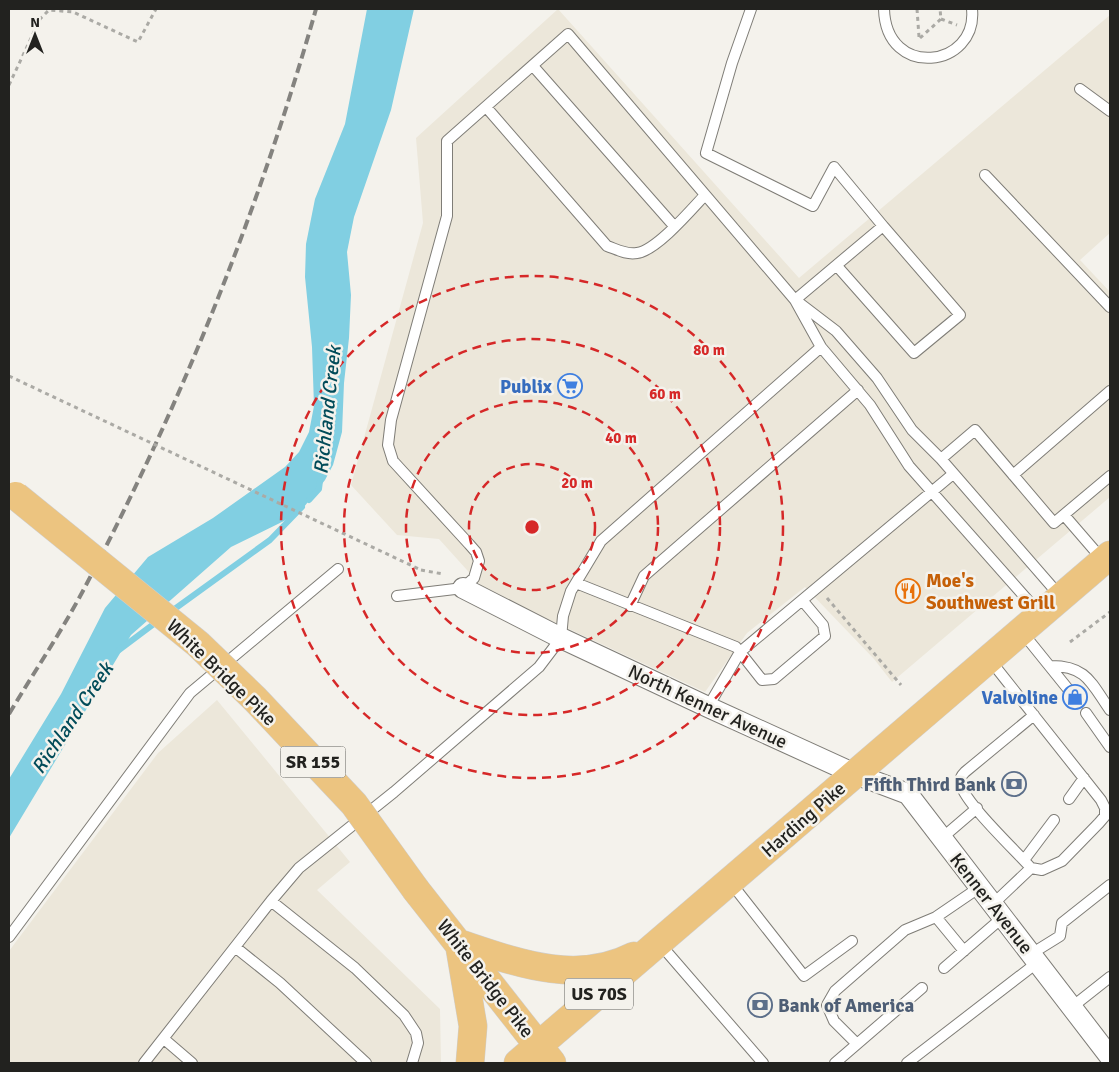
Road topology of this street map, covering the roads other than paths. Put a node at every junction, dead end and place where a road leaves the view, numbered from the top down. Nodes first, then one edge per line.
1 (752, 9) edge
2 (884, 9) edge
3 (972, 9) edge
4 (533, 66) junction
5 (1080, 89) dead end
6 (486, 106) junction
7 (1110, 111) edge
8 (986, 174) dead end
9 (705, 195) junction
10 (674, 226) junction
11 (882, 226) junction
12 (837, 266) junction
13 (796, 300) junction
14 (1110, 307) edge
15 (821, 347) junction
16 (858, 390) junction
17 (1110, 391) edge
18 (940, 459) junction
19 (953, 474) junction
20 (1013, 474) junction
21 (1110, 476) edge
22 (932, 491) junction
23 (12, 493) edge
24 (1064, 515) junction
25 (1107, 558) edge
26 (338, 569) dead end
27 (576, 583) junction
28 (463, 588) junction
29 (397, 596) dead end
30 (802, 600) junction
31 (630, 606) junction
32 (1041, 615) junction
33 (560, 638) junction
34 (740, 652) junction
35 (989, 659) junction
36 (1051, 666) junction
37 (1068, 689) dead end
38 (713, 698) junction
39 (1110, 710) edge
40 (1086, 713) dead end
41 (1034, 715) junction
42 (1110, 746) edge
43 (855, 774) junction
44 (1084, 778) junction
45 (1069, 799) dead end
46 (977, 808) junction
47 (1054, 820) dead end
48 (942, 838) junction
49 (1028, 864) junction
50 (731, 883) junction
51 (1110, 885) edge
52 (980, 887) junction
53 (271, 901) junction
54 (998, 910) junction
55 (936, 917) junction
56 (9, 937) edge
57 (852, 941) dead end
58 (458, 943) junction
59 (660, 943) junction
60 (235, 947) junction
61 (964, 951) junction
62 (1034, 958) junction
63 (944, 968) dead end
64 (1110, 977) edge
65 (922, 988) dead end
66 (1072, 1007) junction
67 (164, 1039) junction
68 (857, 1044) junction
69 (545, 1054) edge
70 (1110, 1057) edge
71 (144, 1063) edge
72 (192, 1063) edge
73 (366, 1063) edge
74 (412, 1063) edge
75 (470, 1063) edge
76 (518, 1063) edge
77 (763, 1063) edge
78 (834, 1063) edge
79 (907, 1063) edge

1 - 11 lane
2 - 3 lane
4 - 6 lane
4 - 9 lane
4 - 10 lane
5 - 7 lane
6 - 10 lane
6 - 28 lane
8 - 14 lane
9 - 10 lane
9 - 13 lane
11 - 12 lane
11 - 12 lane
12 - 13 lane
13 - 15 lane
13 - 18 lane
15 - 16 lane
15 - 27 lane
16 - 22 lane
16 - 31 lane
17 - 20 lane
18 - 19 lane
18 - 20 lane
19 - 22 lane
19 - 32 lane
20 - 24 lane
21 - 24 lane
22 - 30 lane
22 - 32 lane
23 - 58 main road, White Bridge Pike / SR 155, bridge
24 - 25 lane
25 - 32 main road, Harding Pike / US 70S
26 - 56 lane
27 - 31 lane
27 - 33 lane
28 - 29 lane
28 - 33 street, North Kenner Avenue
30 - 34 lane
30 - 34 lane
31 - 34 lane
32 - 35 main road, Harding Pike / US 70S
32 - 36 lane
33 - 38 street, North Kenner Avenue
33 - 53 lane
34 - 38 lane
35 - 41 lane
35 - 43 main road, Harding Pike / US 70S
36 - 37 lane
36 - 39 lane
38 - 43 street, North Kenner Avenue
40 - 42 lane
41 - 44 lane
41 - 46 lane
43 - 48 street, Kenner Avenue
43 - 50 main road, Harding Pike / US 70S
44 - 45 lane
44 - 49 lane
46 - 48 lane
46 - 49 lane
47 - 49 lane
48 - 52 street, Kenner Avenue
49 - 54 lane
50 - 57 lane
50 - 59 main road, Harding Pike / US 70S
51 - 62 lane
52 - 54 street, Kenner Avenue
52 - 55 lane
53 - 60 lane
53 - 74 lane
54 - 61 lane
54 - 62 street, Kenner Avenue
55 - 61 lane
55 - 68 lane
58 - 59 main road
58 - 69 main road, White Bridge Pike / SR 155
58 - 75 main road
59 - 69 main road, Harding Pike / US 70S
59 - 77 lane
60 - 67 lane
60 - 73 lane
61 - 63 lane
62 - 66 street, Kenner Avenue
62 - 79 lane
64 - 66 lane
65 - 68 lane
66 - 70 street, Kenner Avenue
67 - 71 lane
67 - 72 lane
68 - 78 lane
69 - 76 main road, Harding Pike / US 70S

